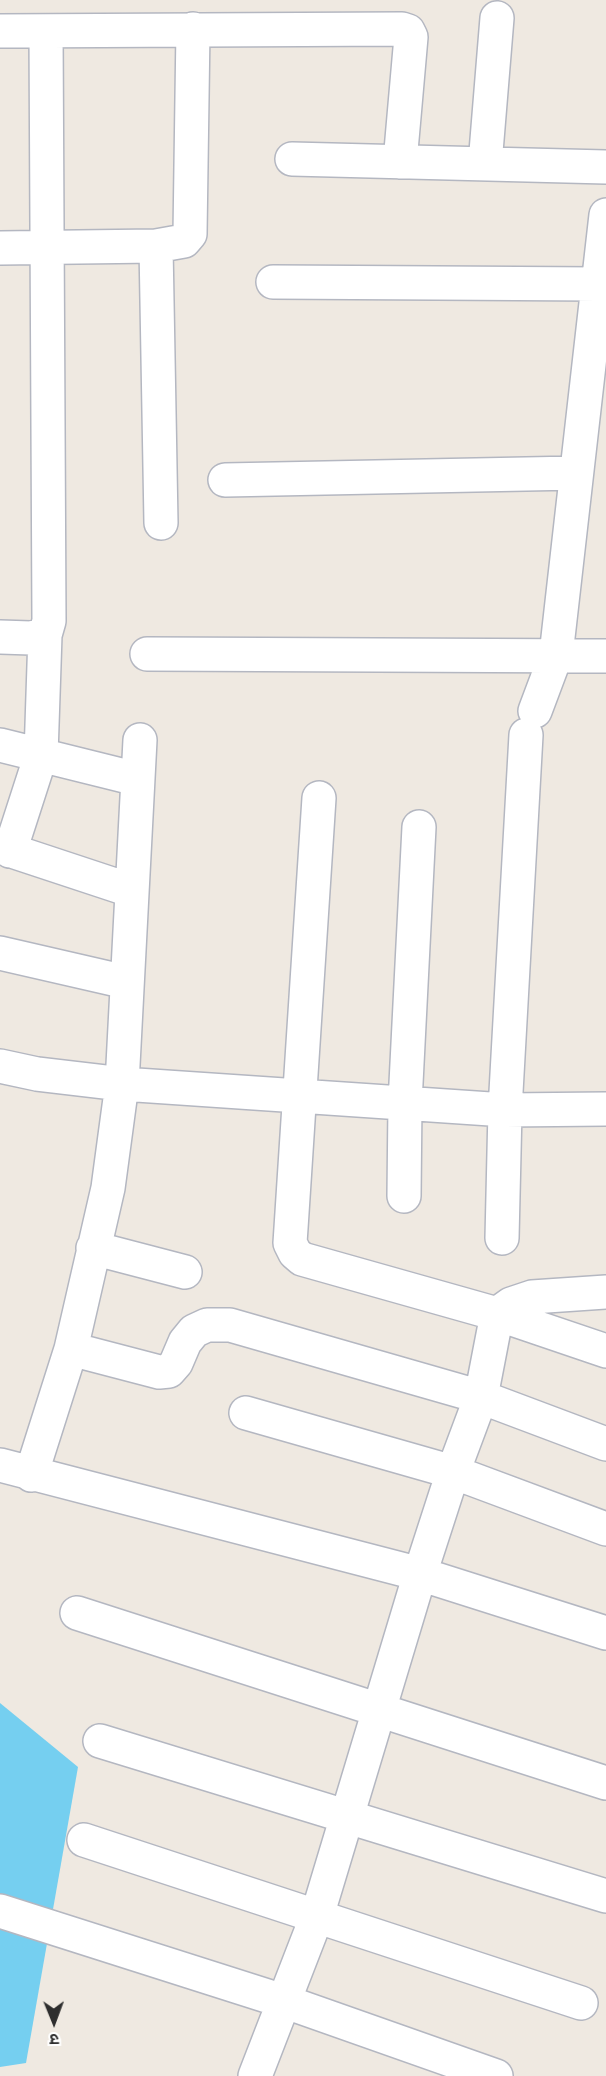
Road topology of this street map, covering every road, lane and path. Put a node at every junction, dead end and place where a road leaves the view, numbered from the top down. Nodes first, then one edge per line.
1 (497, 18) dead end
2 (193, 29) junction
3 (0, 31) edge
4 (46, 31) junction
5 (292, 159) dead end
6 (400, 162) junction
7 (484, 164) junction
8 (606, 166) edge
9 (606, 215) edge
10 (47, 246) junction
11 (156, 246) junction
12 (0, 248) edge
13 (273, 282) dead end
14 (598, 284) junction
15 (576, 473) junction
16 (225, 480) dead end
17 (161, 523) dead end
18 (45, 635) junction
19 (0, 637) edge
20 (147, 654) dead end
21 (556, 655) junction
22 (606, 656) edge
23 (140, 740) dead end
24 (0, 745) edge
25 (41, 755) junction
26 (137, 779) junction
27 (319, 798) dead end
28 (419, 827) dead end
29 (5, 849) edge
30 (130, 890) junction
31 (0, 953) edge
32 (126, 982) junction
33 (0, 1066) edge
34 (122, 1084) junction
35 (301, 1096) junction
36 (405, 1103) junction
37 (606, 1109) edge
38 (505, 1110) junction
39 (404, 1196) dead end
40 (502, 1238) dead end
41 (93, 1248) junction
42 (185, 1272) dead end
43 (606, 1292) edge
44 (497, 1314) junction
45 (71, 1349) junction
46 (606, 1351) edge
47 (481, 1397) junction
48 (246, 1413) dead end
49 (606, 1444) edge
50 (0, 1466) edge
51 (453, 1472) junction
52 (31, 1475) junction
53 (606, 1529) edge
54 (420, 1574) junction
55 (77, 1613) dead end
56 (606, 1633) edge
57 (379, 1708) junction
58 (100, 1741) dead end
59 (606, 1783) edge
60 (347, 1817) junction
61 (84, 1840) dead end
62 (606, 1896) edge
63 (0, 1911) edge
64 (317, 1916) junction
65 (286, 2002) junction
66 (581, 2003) dead end
67 (255, 2076) edge
68 (496, 2076) edge

1 - 7 street
2 - 4 street
2 - 6 street
2 - 11 street
3 - 4 street
4 - 10 street
5 - 6 street
6 - 7 street
7 - 8 street
9 - 14 street
10 - 11 street
10 - 12 street
10 - 18 street
11 - 17 street
13 - 14 street
14 - 15 street
15 - 16 street
15 - 21 street
18 - 19 street
18 - 25 street
20 - 21 street
21 - 22 street
21 - 38 street
23 - 26 street
24 - 25 street
25 - 26 street
25 - 29 street
26 - 30 street
27 - 35 street
28 - 36 street
29 - 30 street
30 - 32 street
31 - 32 street
32 - 34 street
33 - 34 street
34 - 35 street
34 - 41 street
35 - 36 street
35 - 44 street
36 - 38 street
36 - 39 street
37 - 38 street
38 - 40 street
41 - 42 street
41 - 45 street
43 - 44 street
44 - 46 street
44 - 47 street
45 - 47 street
45 - 52 street
47 - 49 street
47 - 51 street
48 - 51 street
50 - 52 street
51 - 53 street
51 - 54 street
52 - 54 street
54 - 56 street
54 - 57 street
55 - 57 street
57 - 59 street
57 - 60 street
58 - 60 street
60 - 62 street
60 - 64 street
61 - 64 street
63 - 65 street
64 - 65 street
64 - 66 street
65 - 67 street
65 - 68 street

